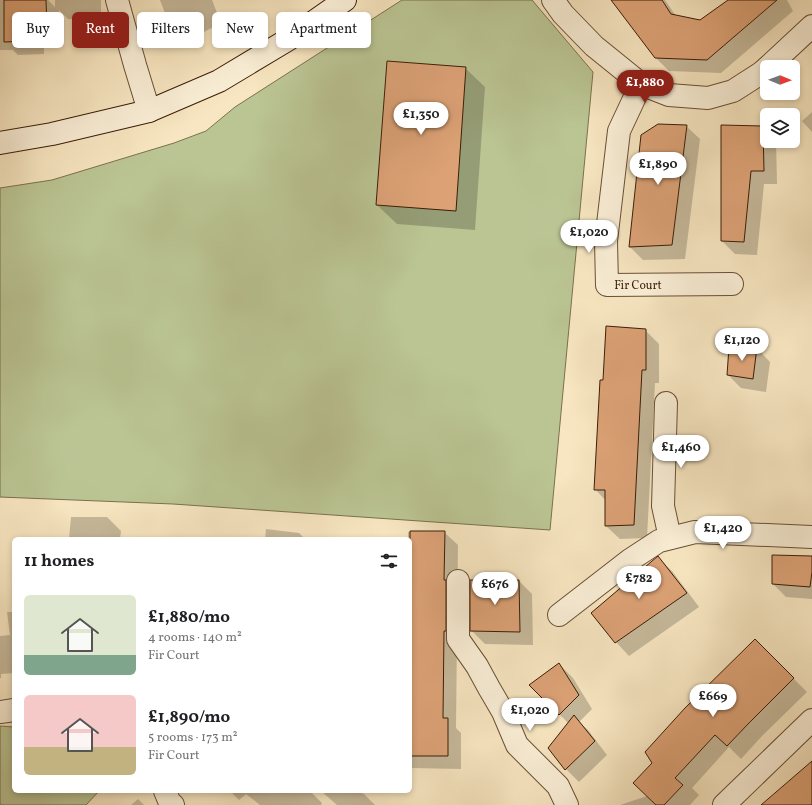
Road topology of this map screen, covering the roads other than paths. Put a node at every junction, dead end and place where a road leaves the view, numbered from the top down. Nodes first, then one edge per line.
1 (117, 0) edge
2 (346, 0) edge
3 (553, 0) edge
4 (808, 37) edge
5 (777, 60) edge
6 (760, 74) edge
7 (641, 84) junction
8 (149, 111) junction
9 (0, 143) edge
10 (732, 284) dead end
11 (666, 403) dead end
12 (812, 537) edge
13 (670, 538) junction
14 (458, 581) dead end
15 (559, 614) dead end
16 (12, 710) edge
17 (0, 712) edge
18 (812, 720) edge
19 (166, 793) edge
20 (173, 805) edge
21 (567, 805) edge
22 (724, 805) edge

1 - 8 street
2 - 8 street
3 - 7 street
4 - 5 street
6 - 7 street
7 - 10 street, Fir Court
8 - 9 street
11 - 13 street
12 - 13 street
13 - 15 street
14 - 21 street
16 - 17 street
18 - 22 street
19 - 20 street

